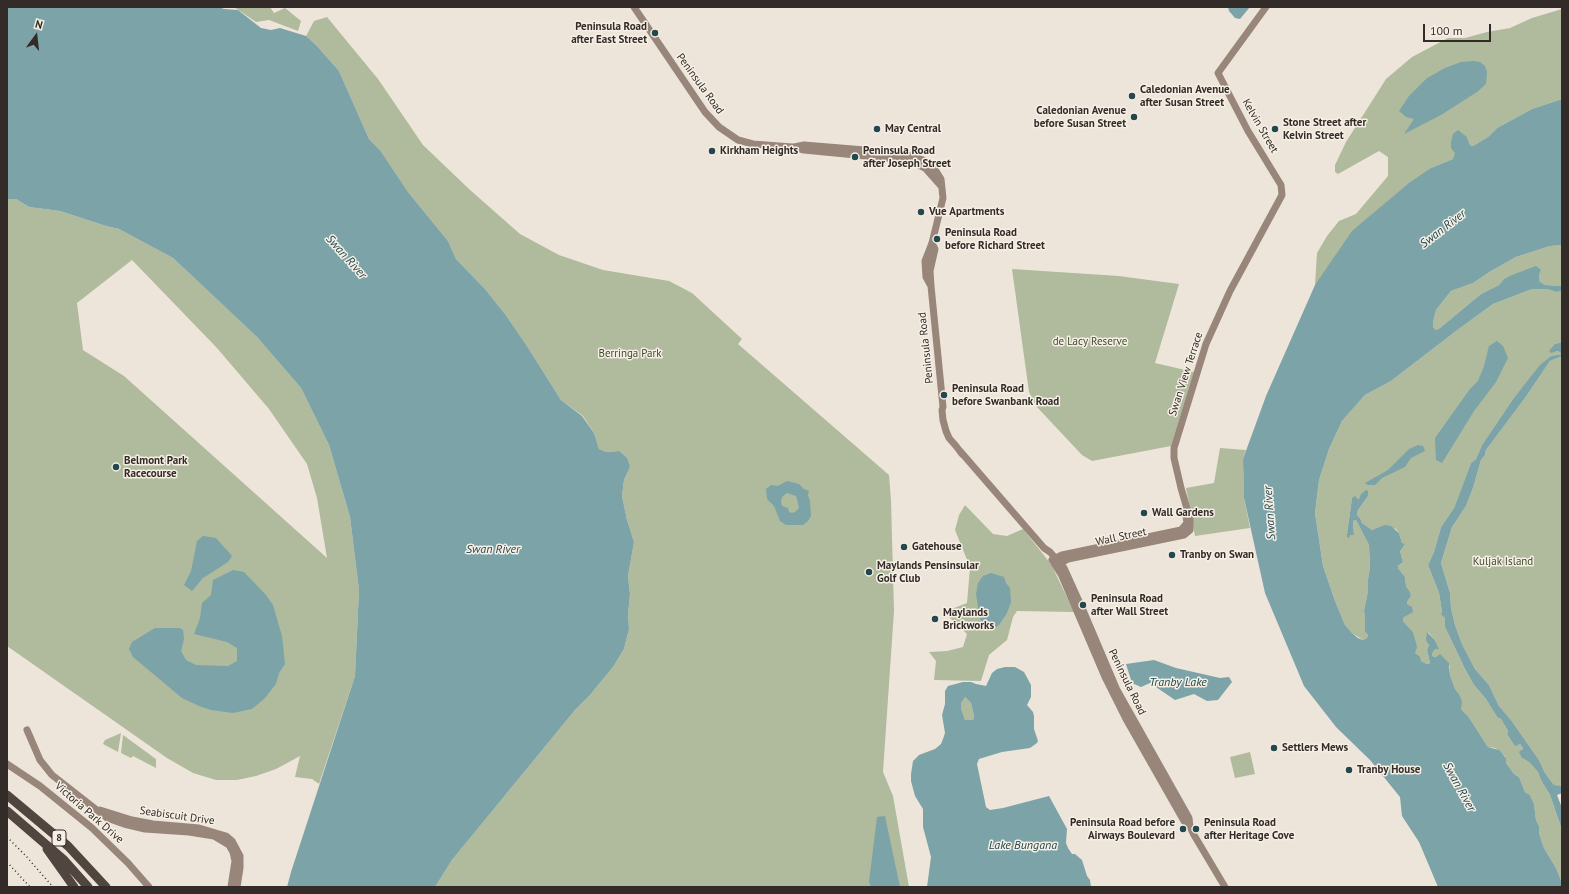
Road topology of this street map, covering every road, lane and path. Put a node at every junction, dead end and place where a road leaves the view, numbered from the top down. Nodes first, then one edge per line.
1 (634, 7) edge
2 (1266, 7) edge
3 (1282, 190) joint
4 (1188, 528) joint
5 (1056, 562) junction
6 (27, 730) dead end
7 (7, 764) edge
8 (7, 795) edge
9 (94, 807) junction
10 (7, 811) edge
11 (40, 838) junction
12 (74, 887) edge
13 (88, 887) edge
14 (106, 887) edge
15 (149, 887) edge
16 (231, 887) edge
17 (237, 887) edge
18 (1225, 887) edge

1 - 5 street, Peninsula Road
2 - 3 street, Kelvin Street
3 - 4 street, Swan View Terrace
4 - 5 street, Wall Street
5 - 18 street, Peninsula Road
6 - 9 street, Seabiscuit Drive
7 - 15 street, Victoria Park Drive
8 - 14 highway, 8
9 - 16 street, Seabiscuit Drive
9 - 17 street, Seabiscuit Drive
10 - 11 highway, 8
11 - 12 highway
11 - 13 highway, 8

